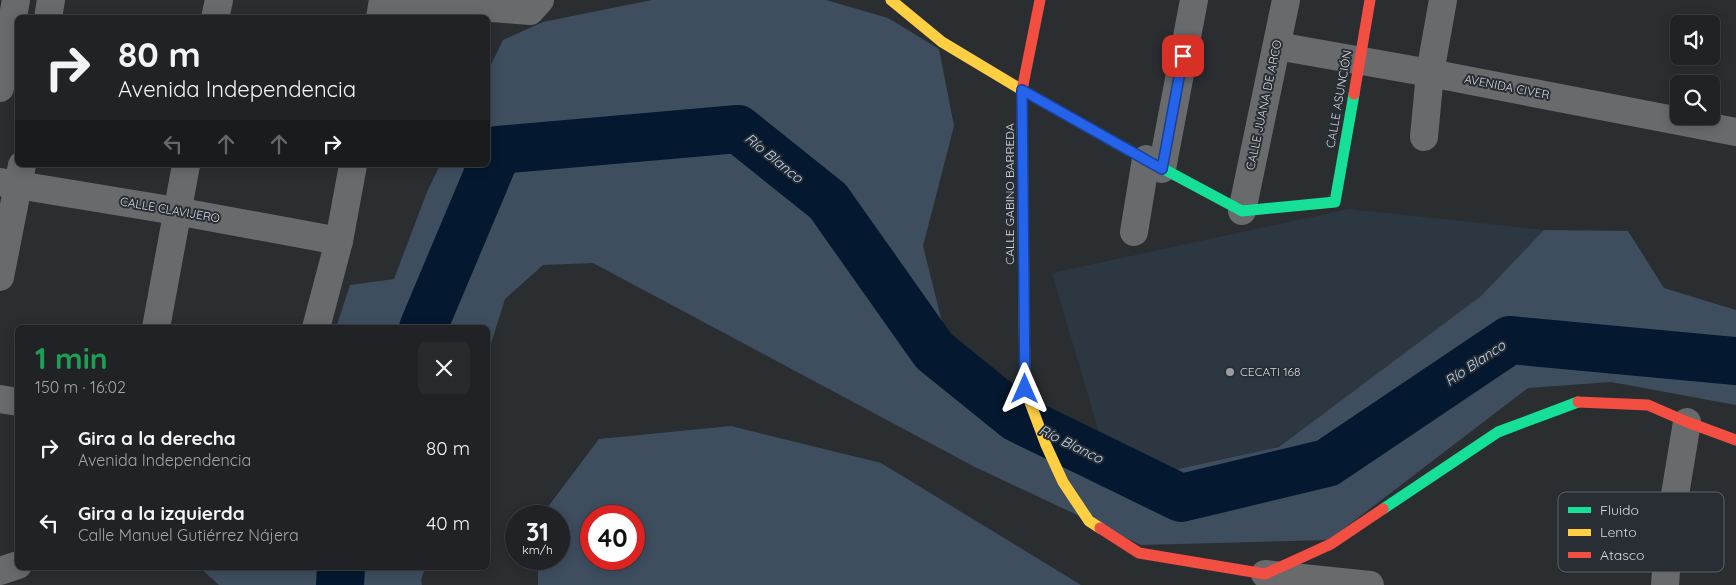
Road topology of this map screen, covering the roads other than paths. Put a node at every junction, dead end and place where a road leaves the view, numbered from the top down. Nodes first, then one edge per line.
1 (16, 0) edge
2 (51, 0) edge
3 (219, 0) edge
4 (383, 0) edge
5 (393, 0) edge
6 (540, 0) edge
7 (1040, 0) edge
8 (1194, 0) edge
9 (1286, 0) edge
10 (1370, 0) edge
11 (1442, 0) edge
12 (899, 3) edge
13 (48, 15) edge
14 (216, 15) edge
15 (380, 15) edge
16 (1277, 46) junction
17 (1360, 60) junction
18 (1430, 73) junction
19 (0, 88) edge
20 (1022, 90) junction
21 (1736, 132) edge
22 (1424, 137) dead end
23 (1154, 164) junction
24 (186, 167) edge
25 (353, 167) edge
26 (14, 177) edge
27 (176, 211) junction
28 (1242, 211) junction
29 (1134, 232) dead end
30 (339, 240) junction
31 (0, 277) edge
32 (157, 325) edge
33 (317, 325) edge
34 (0, 399) edge
35 (15, 402) edge
36 (1686, 422) junction
37 (1736, 440) edge
38 (1675, 492) edge
39 (15, 566) edge
40 (0, 571) edge
41 (1666, 572) edge
42 (1265, 574) junction
43 (1370, 585) edge
44 (1665, 585) edge

1 - 19 street
2 - 13 street
3 - 14 street
4 - 15 street
5 - 6 street
7 - 20 street, CALLE GABINO BARREDA
8 - 23 street
9 - 16 street, CALLE JUANA DE ARCO
10 - 17 street, CALLE ASUNCIÓN
11 - 18 street
12 - 20 street
16 - 17 street, AVENIDA CIVER
16 - 28 street, CALLE JUANA DE ARCO
17 - 18 street, AVENIDA CIVER
17 - 28 street, CALLE ASUNCIÓN
18 - 21 street, AVENIDA CIVER
18 - 22 street
20 - 23 street
20 - 42 street, CALLE GABINO BARREDA
23 - 28 street
23 - 29 street
24 - 27 street
25 - 30 street
26 - 27 street, CALLE CLAVIJERO
26 - 31 street
27 - 30 street, CALLE CLAVIJERO
27 - 32 street
30 - 33 street
34 - 35 street
36 - 37 street
36 - 38 street
36 - 42 street
39 - 40 street
41 - 44 street
42 - 43 street

